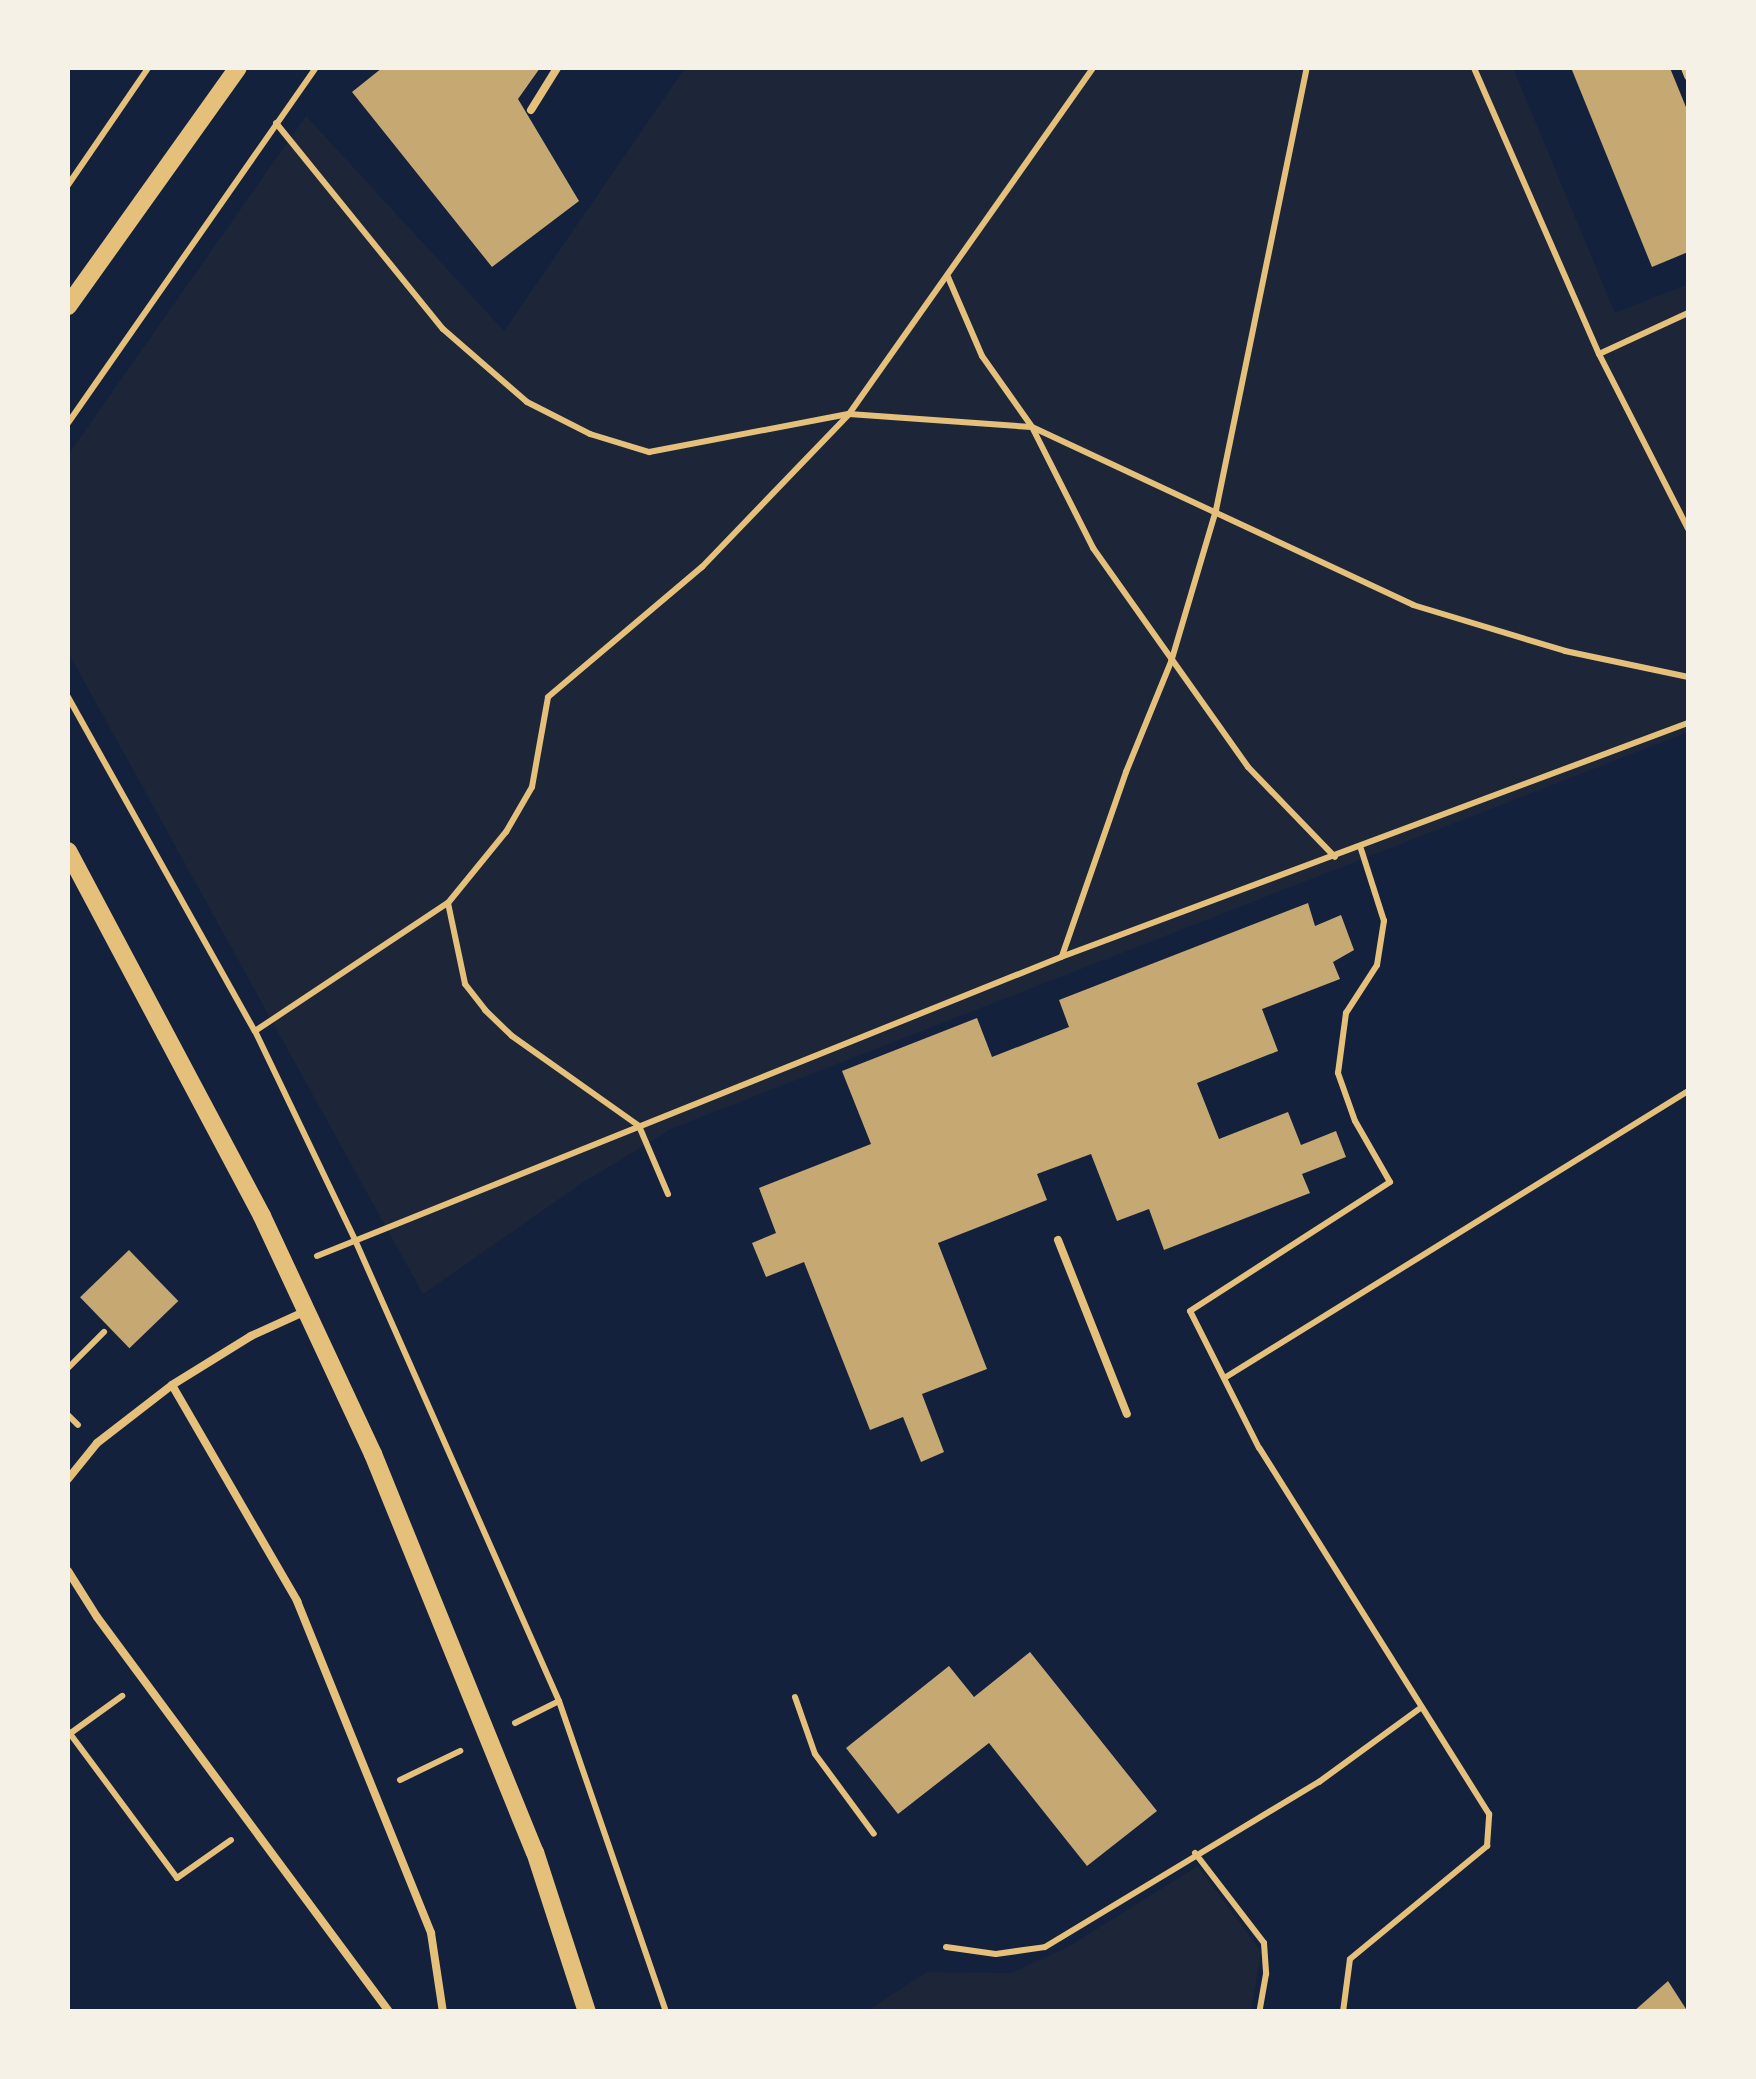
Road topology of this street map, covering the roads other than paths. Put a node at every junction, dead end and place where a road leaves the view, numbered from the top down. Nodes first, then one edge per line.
1 (238, 68) edge
2 (557, 68) edge
3 (1685, 68) edge
4 (1688, 76) edge
5 (531, 110) dead end
6 (68, 306) edge
7 (68, 851) edge
8 (1058, 1240) dead end
9 (306, 1311) junction
10 (172, 1385) junction
11 (1127, 1414) dead end
12 (68, 1479) edge
13 (68, 1570) edge
14 (389, 2012) edge
15 (443, 2012) edge
16 (587, 2012) edge

1 - 6 street
2 - 5 lane
3 - 4 lane
7 - 9 street
8 - 11 lane
9 - 10 lane
9 - 16 street
10 - 12 lane
10 - 15 lane
13 - 14 lane

